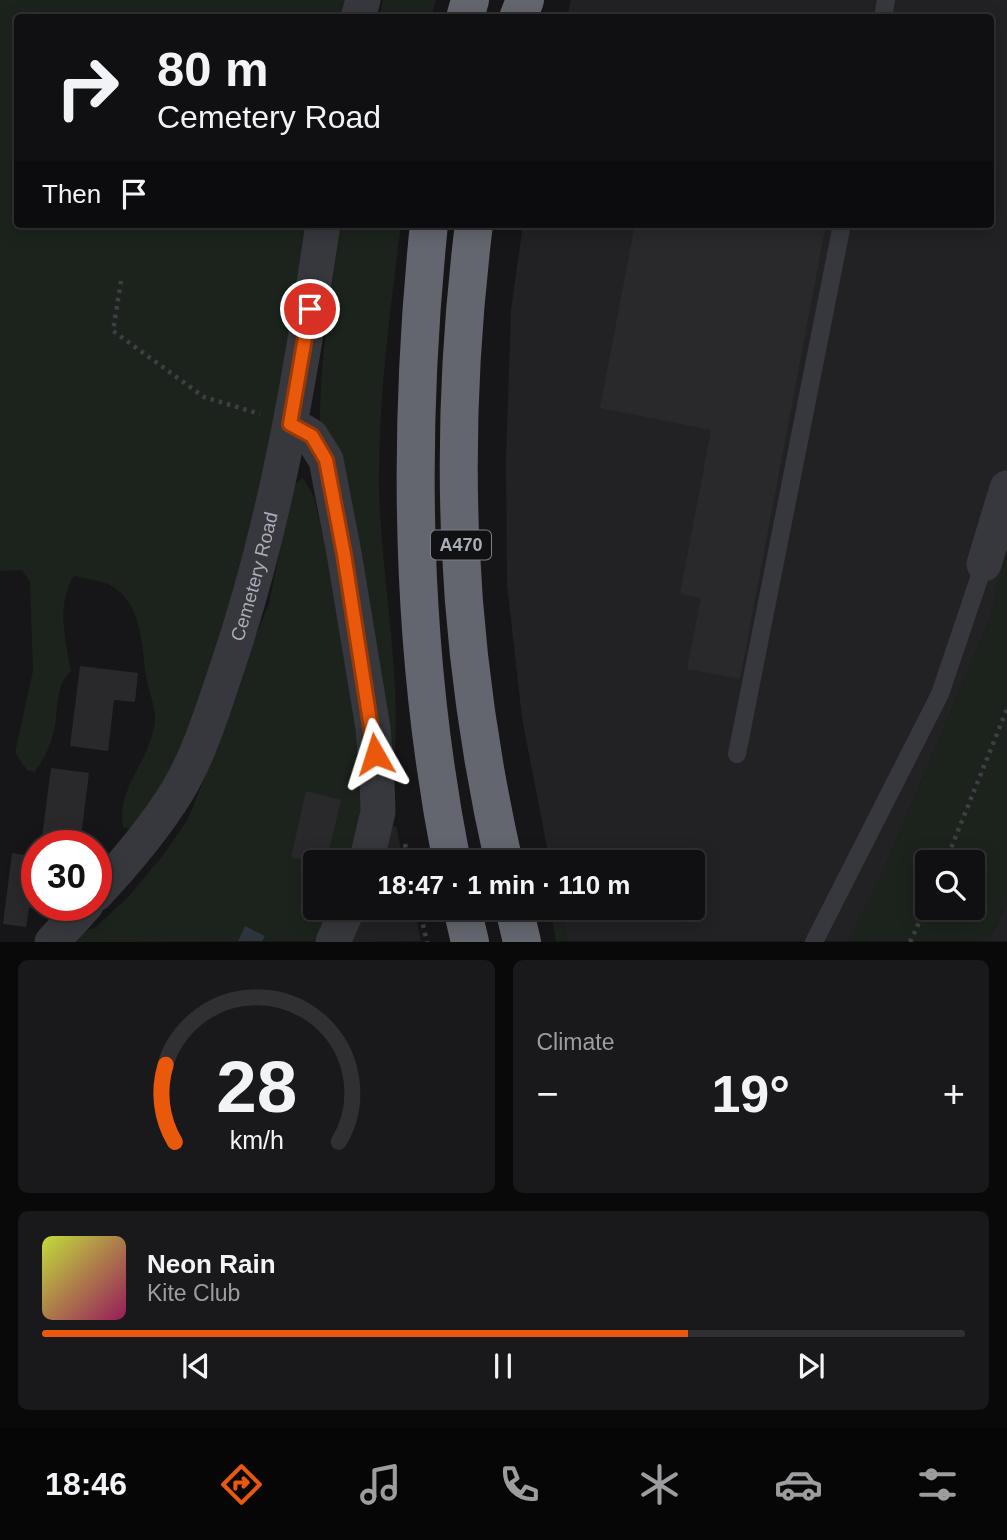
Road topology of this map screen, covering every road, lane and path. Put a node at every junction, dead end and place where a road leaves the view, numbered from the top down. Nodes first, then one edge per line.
1 (322, 228) edge
2 (429, 228) edge
3 (474, 228) edge
4 (841, 228) edge
5 (121, 281) dead end
6 (290, 424) junction
7 (1007, 488) edge
8 (984, 564) joint
9 (1007, 709) edge
10 (737, 754) dead end
11 (369, 850) edge
12 (450, 850) edge
13 (501, 850) edge
14 (949, 850) edge
15 (112, 875) edge
16 (343, 920) edge
17 (422, 920) edge
18 (465, 920) edge
19 (517, 920) edge
20 (920, 920) edge
21 (71, 921) edge
22 (52, 942) edge
23 (333, 942) edge
24 (427, 942) edge
25 (470, 942) edge
26 (522, 942) edge
27 (814, 942) edge
28 (910, 942) edge

1 - 6 street, Cemetery Road
2 - 12 highway, A470
3 - 13 highway, A470
4 - 10 lane
5 - 6 path
6 - 11 street
6 - 15 street, Cemetery Road
7 - 8 street
8 - 27 lane
9 - 14 path
16 - 23 street
17 - 24 path
18 - 25 highway
19 - 26 highway
20 - 28 path
21 - 22 street

